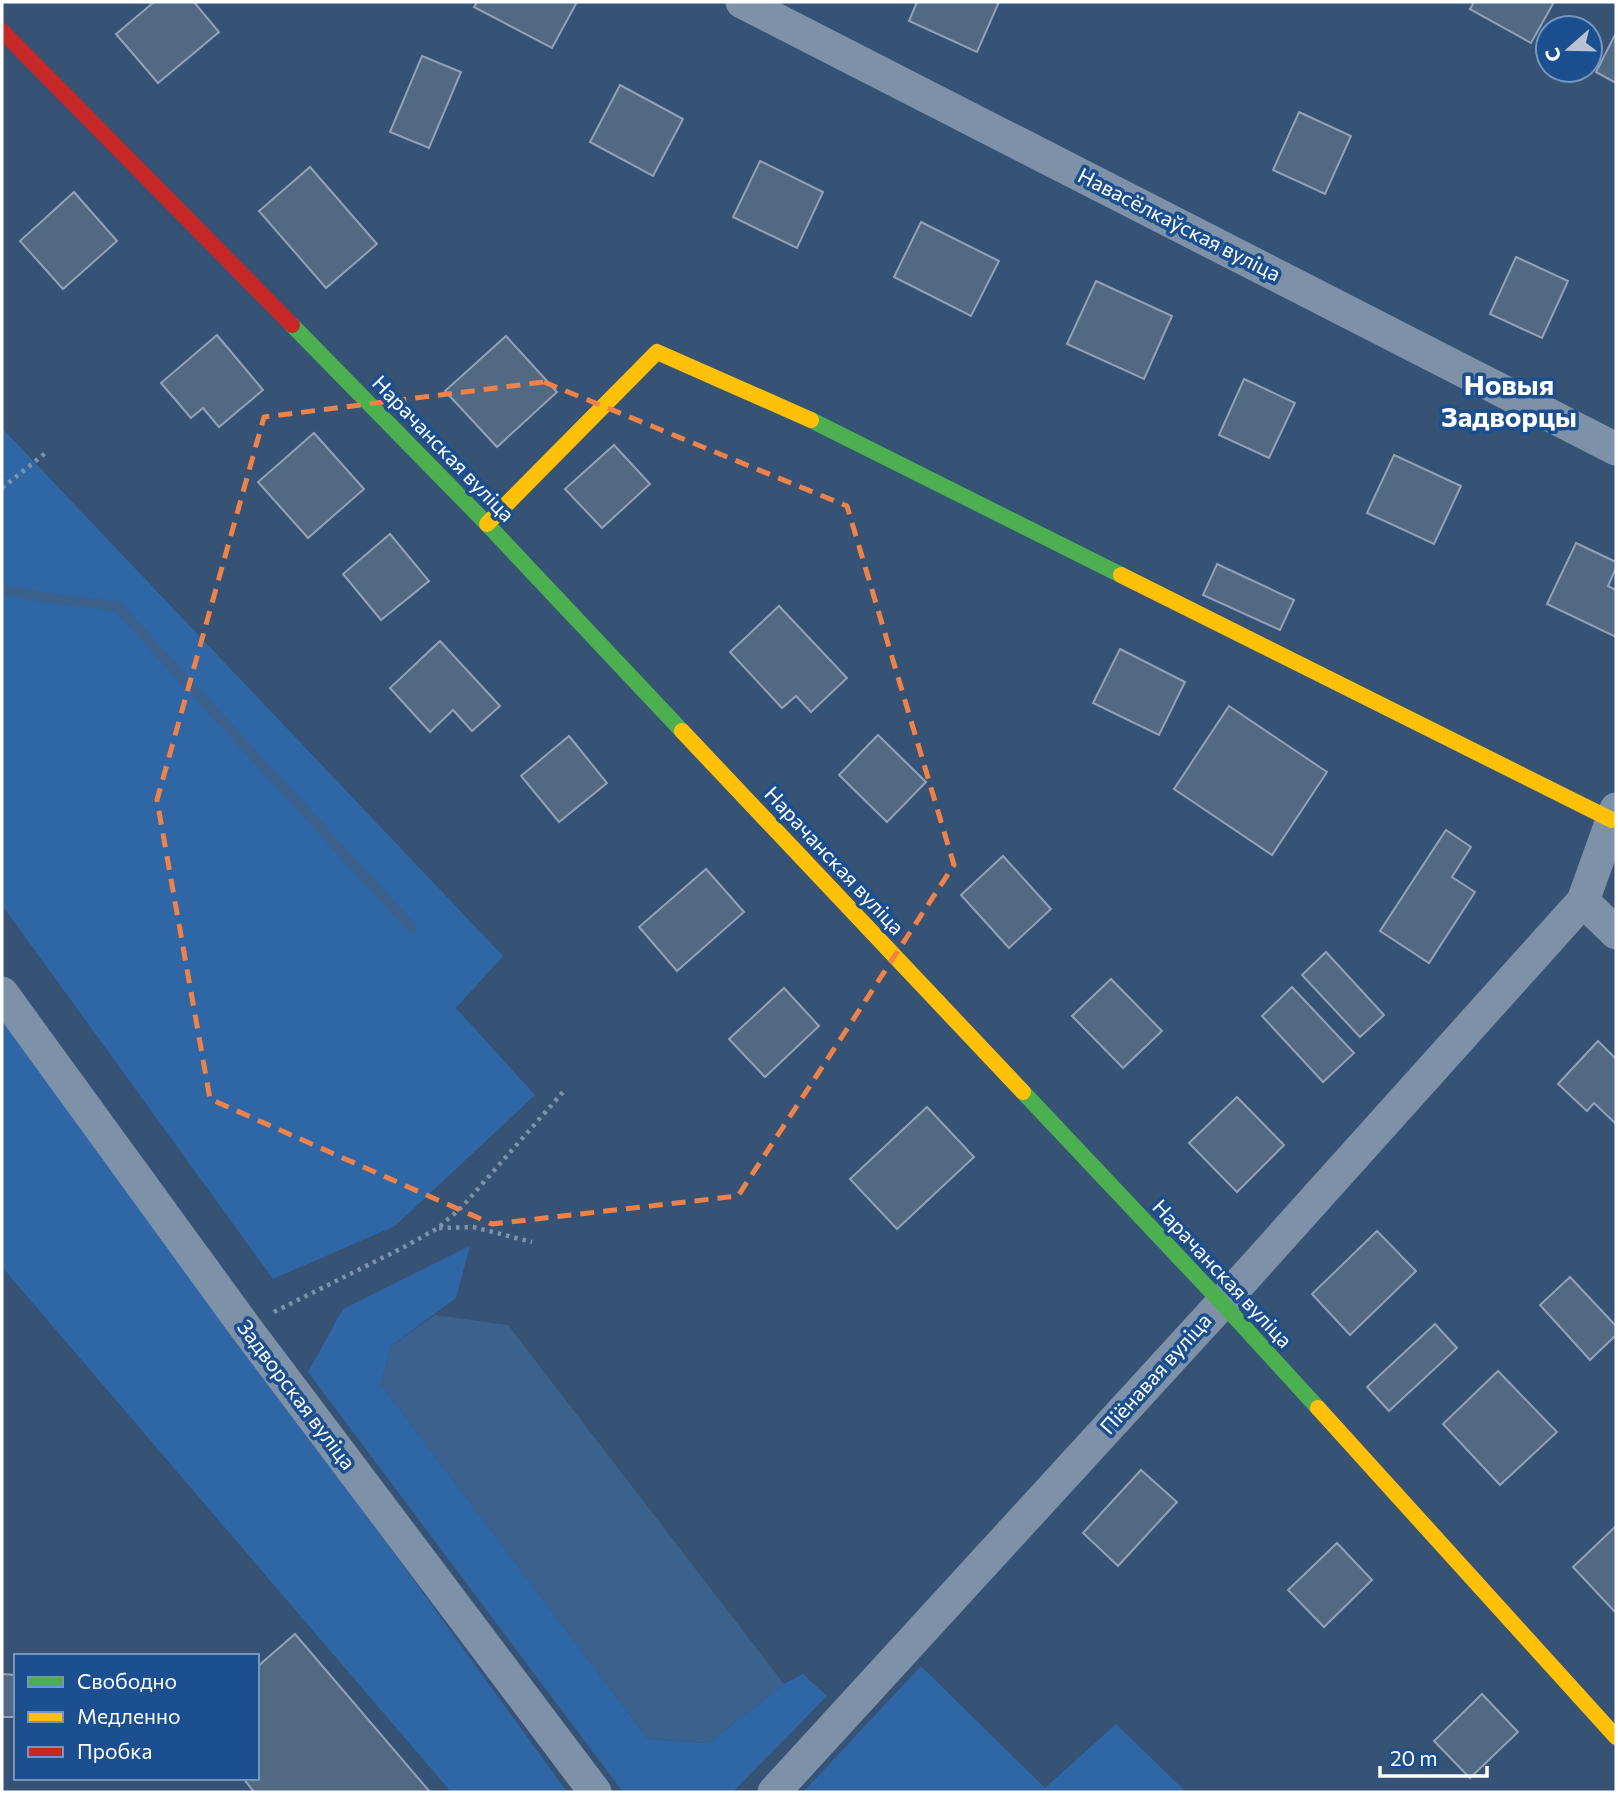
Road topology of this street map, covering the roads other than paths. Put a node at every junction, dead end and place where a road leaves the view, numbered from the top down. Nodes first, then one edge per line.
1 (742, 2) edge
2 (2, 31) edge
3 (1616, 449) edge
4 (487, 524) junction
5 (1614, 814) edge
6 (1583, 901) junction
7 (1616, 933) edge
8 (2, 993) edge
9 (1222, 1303) junction
10 (1616, 1737) edge
11 (595, 1792) edge
12 (774, 1792) edge

1 - 3 street, Навасёлкаўская вуліца
2 - 4 street, Нарачанская вуліца
4 - 5 street
4 - 9 street, Нарачанская вуліца
5 - 6 street, Піёнавая вуліца
6 - 7 street
6 - 9 street, Піёнавая вуліца
8 - 11 street, Задворская вуліца
9 - 10 street, Нарачанская вуліца
9 - 12 street, Піёнавая вуліца

